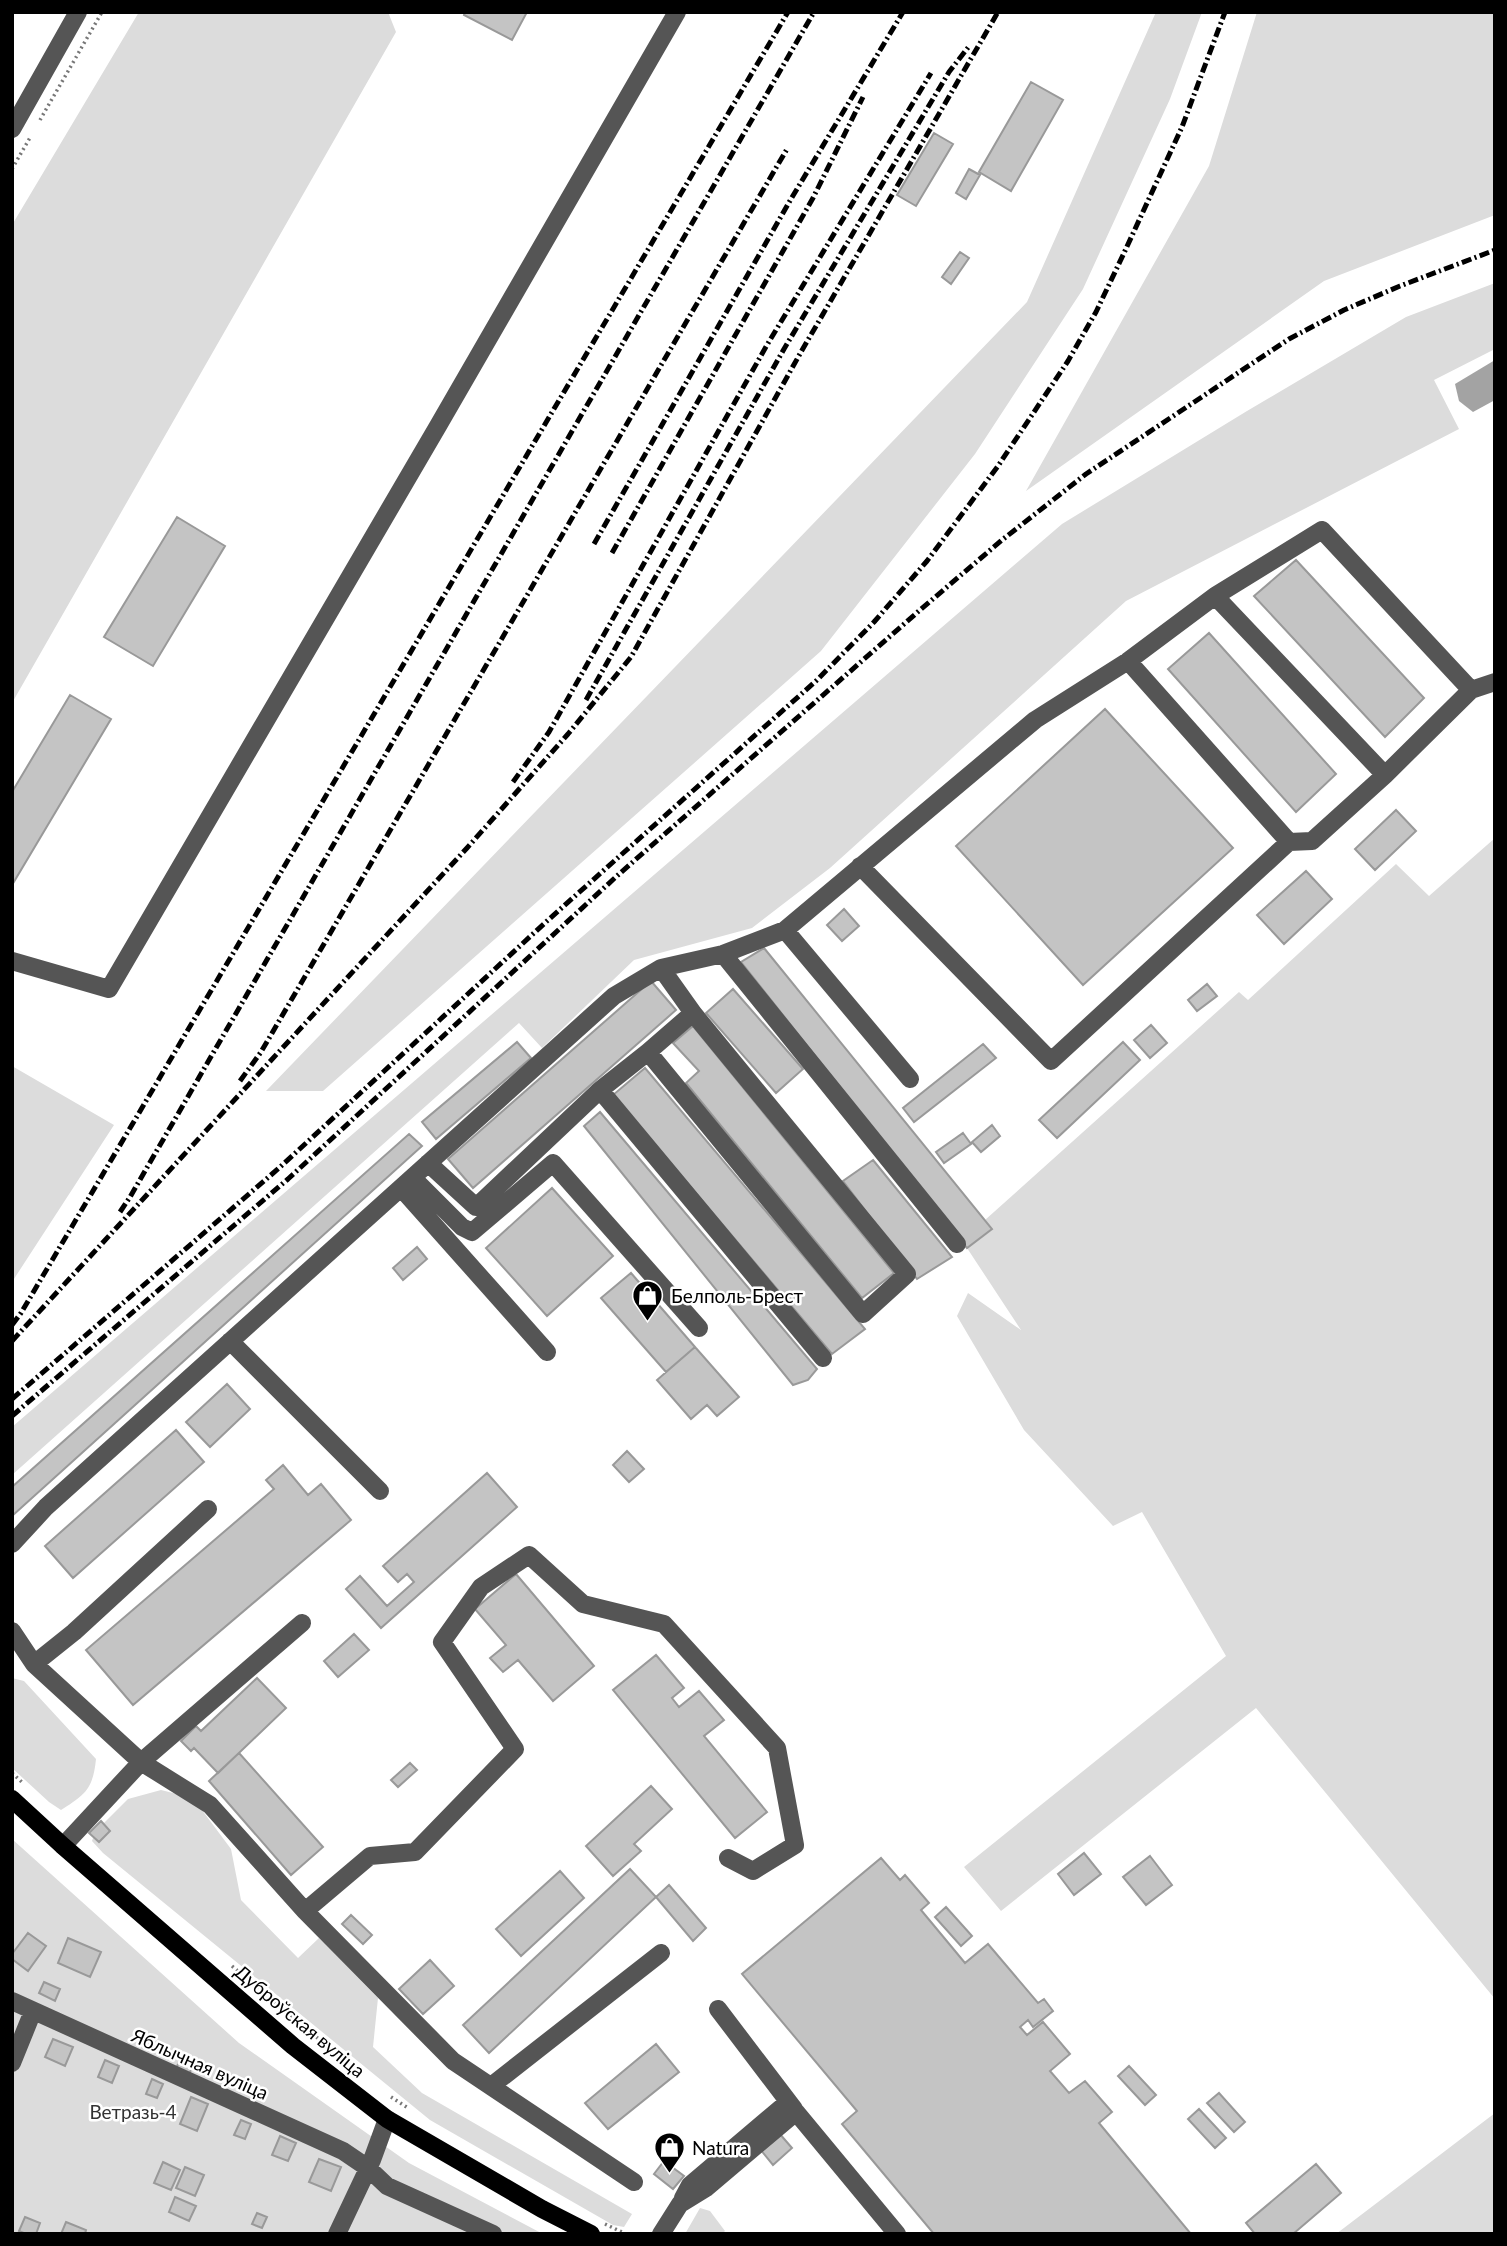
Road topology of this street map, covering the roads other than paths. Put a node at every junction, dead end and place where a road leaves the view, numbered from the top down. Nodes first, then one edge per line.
1 (78, 12) edge
2 (677, 12) edge
3 (12, 129) edge
4 (1215, 597) junction
5 (1128, 661) junction
6 (1495, 682) edge
7 (1471, 690) junction
8 (1385, 775) junction
9 (1289, 842) junction
10 (860, 866) junction
11 (785, 930) junction
12 (723, 954) junction
13 (12, 961) edge
14 (661, 968) junction
15 (693, 1013) junction
16 (648, 1052) junction
17 (910, 1079) dead end
18 (600, 1090) junction
19 (428, 1163) junction
20 (407, 1184) junction
21 (957, 1244) dead end
22 (699, 1328) dead end
23 (230, 1341) junction
24 (547, 1352) dead end
25 (822, 1358) dead end
26 (380, 1491) dead end
27 (208, 1509) dead end
28 (12, 1544) edge
29 (302, 1623) dead end
30 (12, 1631) edge
31 (34, 1664) junction
32 (141, 1762) junction
33 (12, 1799) edge
34 (63, 1846) junction
35 (728, 1858) dead end
36 (305, 1911) junction
37 (661, 1953) dead end
38 (12, 2001) edge
39 (718, 2009) dead end
40 (33, 2011) junction
41 (12, 2063) edge
42 (491, 2086) junction
43 (792, 2107) junction
44 (387, 2119) junction
45 (368, 2168) junction
46 (634, 2182) dead end
47 (594, 2227) edge
48 (337, 2234) edge
49 (493, 2234) edge
50 (661, 2234) edge
51 (897, 2234) edge

1 - 3 lane
2 - 13 lane
4 - 5 lane
4 - 7 lane
4 - 8 lane
5 - 9 lane
5 - 10 lane
6 - 7 lane
7 - 8 lane
8 - 9 lane
9 - 10 lane
10 - 11 lane
11 - 12 lane
11 - 17 lane
12 - 14 lane
12 - 21 lane
14 - 15 lane
14 - 19 lane
15 - 16 lane
15 - 16 lane
16 - 18 lane
18 - 19 lane
18 - 25 lane
19 - 20 lane
20 - 22 lane
20 - 23 lane
20 - 24 lane
23 - 26 lane
23 - 28 lane
27 - 31 lane
29 - 32 lane
30 - 31 lane
31 - 32 lane
32 - 34 lane
32 - 36 lane
33 - 34 main road, Дуброўская вуліца
34 - 44 main road, Дуброўская вуліца
35 - 36 lane
36 - 42 lane
37 - 42 lane
38 - 40 lane, Яблычная вуліца
39 - 43 lane
40 - 41 lane
40 - 45 lane, Яблычная вуліца
42 - 46 lane
43 - 50 lane
43 - 51 lane
44 - 45 lane
44 - 47 main road, Дуброўская вуліца
45 - 48 lane
45 - 49 lane, Яблычная вуліца

